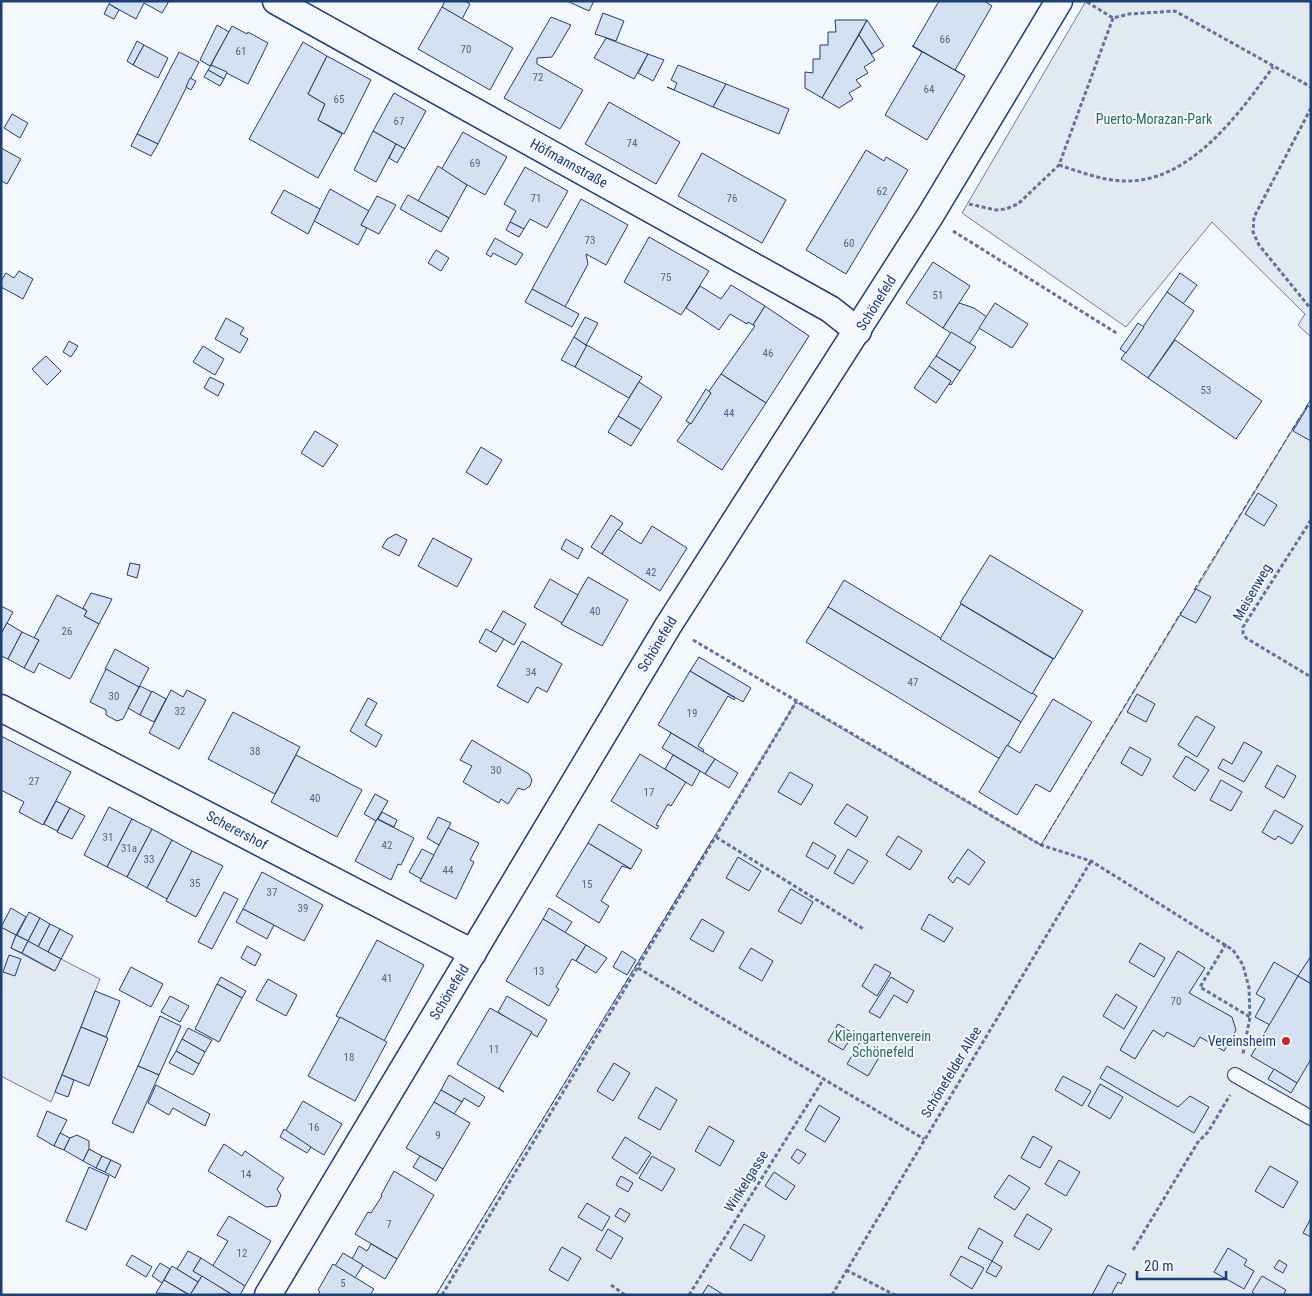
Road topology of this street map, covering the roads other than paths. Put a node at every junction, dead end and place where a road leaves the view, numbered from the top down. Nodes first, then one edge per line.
1 (276, 1) edge
2 (1059, 1) edge
3 (858, 331) junction
4 (1, 708) edge
5 (473, 953) junction
6 (1235, 1075) road end
7 (1311, 1118) edge
8 (268, 1295) edge

1 - 3 street, Höfmannstraße
2 - 3 street, Schönefeld
3 - 5 street, Schönefeld
4 - 5 street, Scherershof
5 - 8 street, Schönefeld
6 - 7 lane

